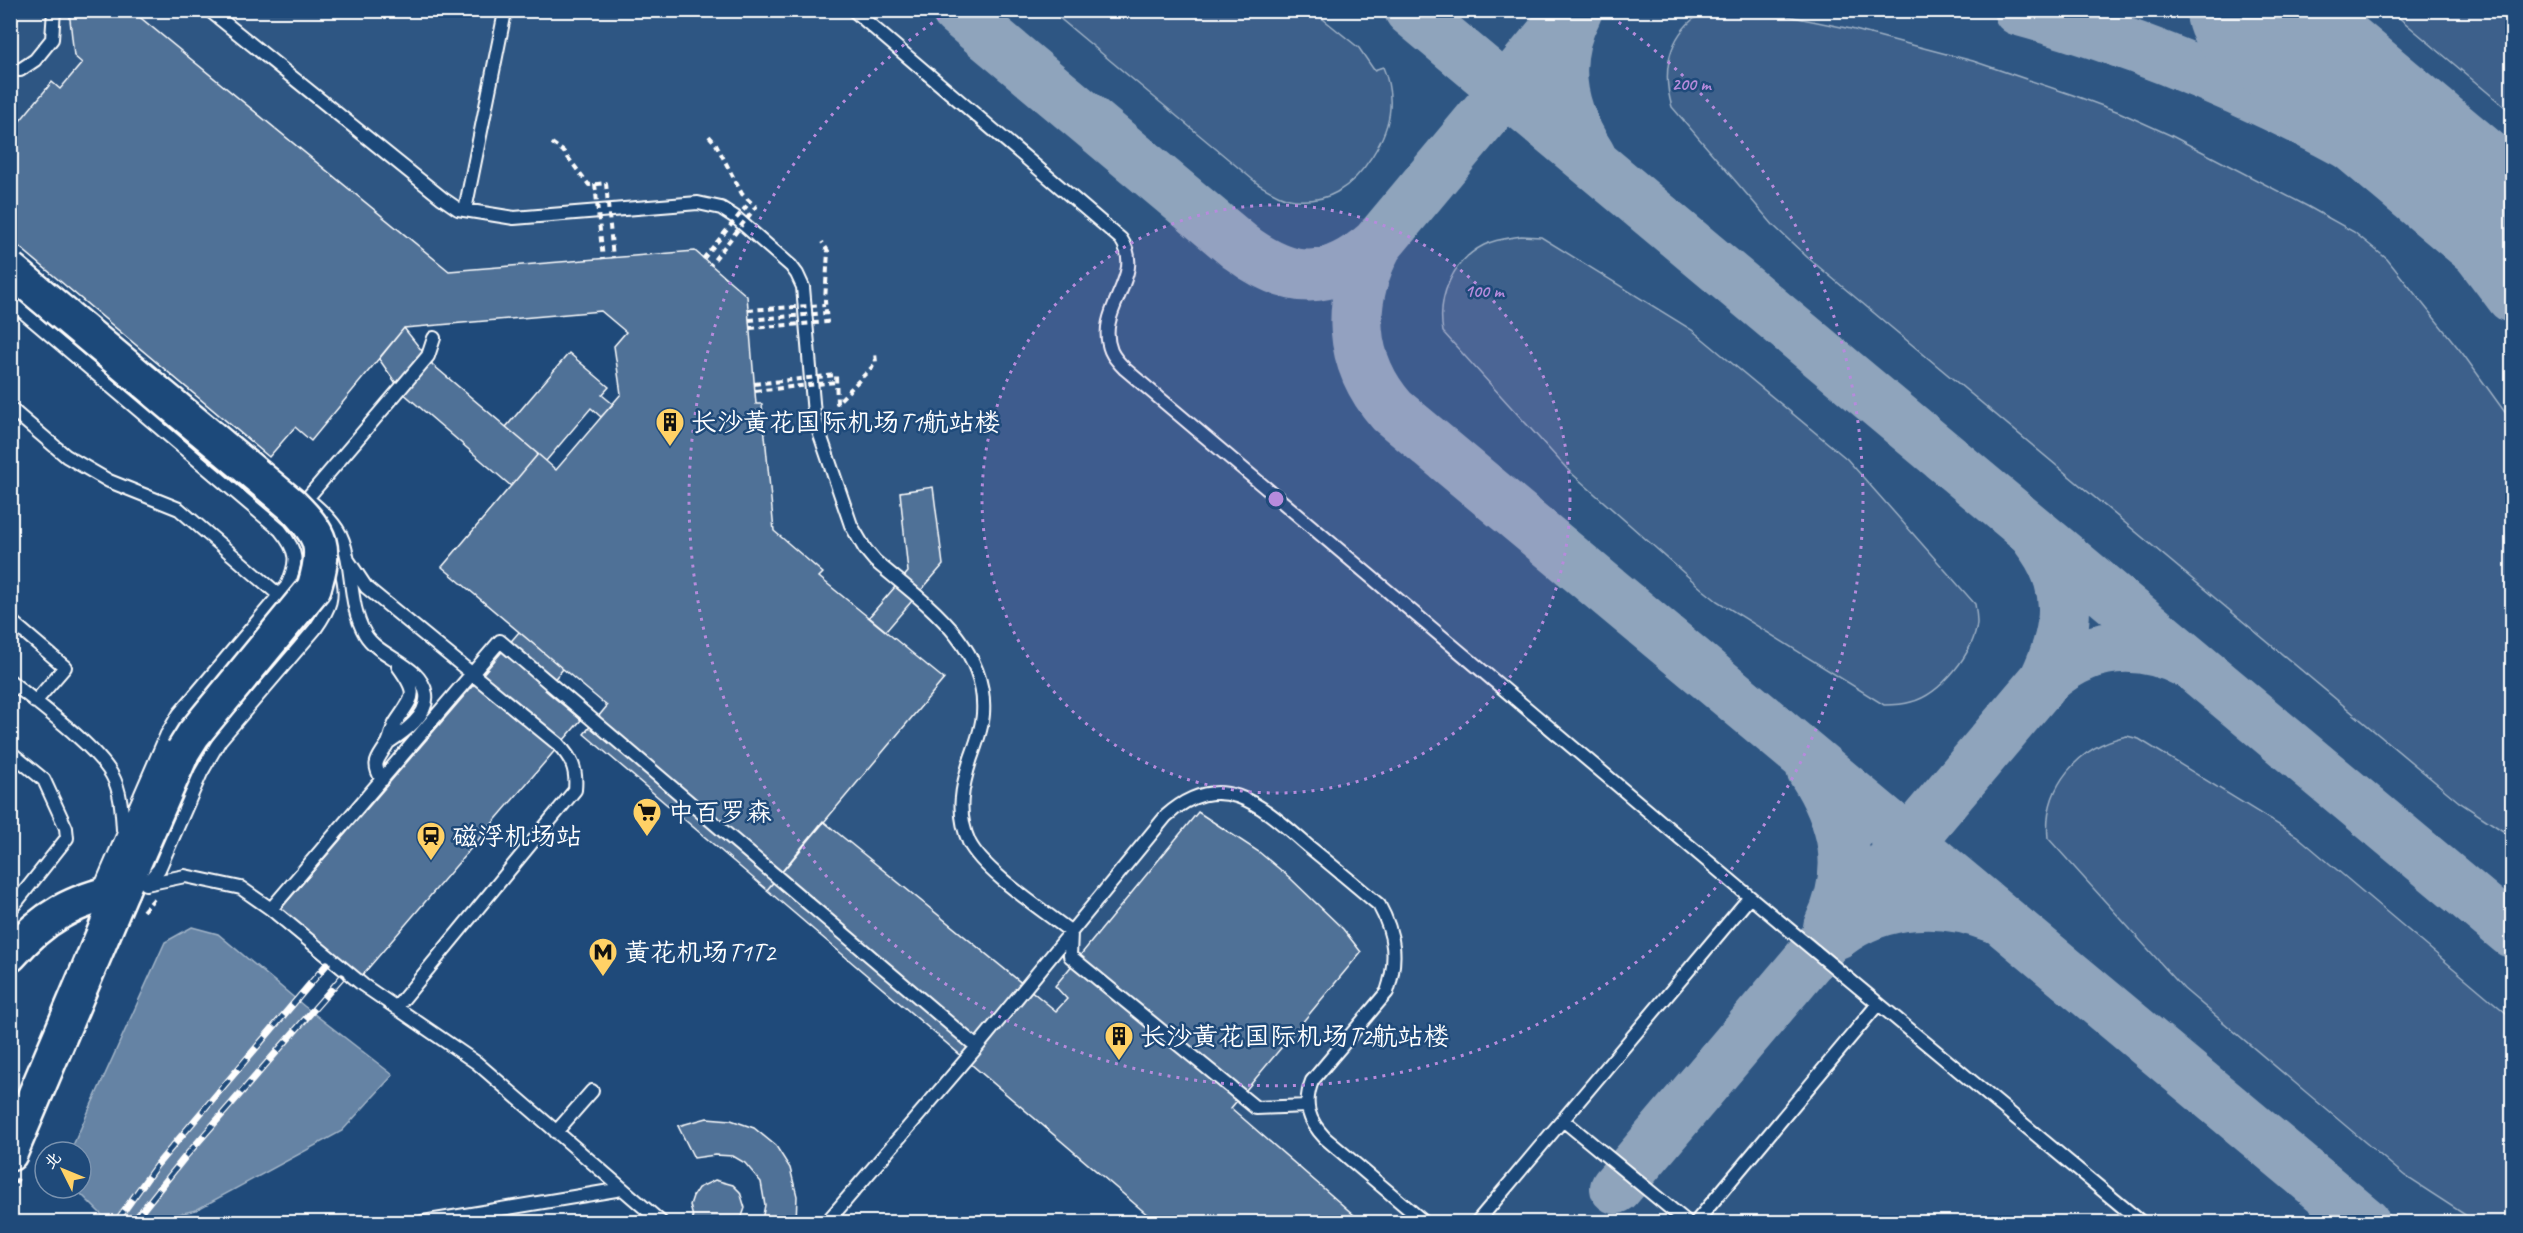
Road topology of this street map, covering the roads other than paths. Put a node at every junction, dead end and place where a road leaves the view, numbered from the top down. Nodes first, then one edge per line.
1 (54, 10) edge
2 (209, 10) edge
3 (508, 10) edge
4 (853, 10) edge
5 (10, 69) edge
6 (465, 210) junction
7 (10, 261) edge
8 (10, 269) edge
9 (10, 279) edge
10 (10, 301) edge
11 (434, 338) dead end
12 (10, 408) edge
13 (303, 501) junction
14 (314, 539) junction
15 (348, 560) junction
16 (279, 595) junction
17 (10, 620) edge
18 (251, 629) junction
19 (473, 674) junction
20 (10, 681) edge
21 (35, 702) junction
22 (10, 752) edge
23 (382, 780) junction
24 (123, 831) junction
25 (120, 897) junction
26 (1750, 897) junction
27 (271, 909) junction
28 (10, 910) edge
29 (92, 929) dead end
30 (1071, 932) junction
31 (15, 949) edge
32 (86, 974) junction
33 (1878, 1004) junction
34 (396, 1008) junction
35 (977, 1047) junction
36 (592, 1091) dead end
37 (1306, 1106) junction
38 (1563, 1120) junction
39 (556, 1132) junction
40 (15, 1163) edge
41 (622, 1189) junction
42 (423, 1222) edge
43 (661, 1222) edge
44 (827, 1222) edge
45 (1424, 1222) edge
46 (1477, 1222) edge
47 (1687, 1222) edge
48 (1696, 1222) edge
49 (2141, 1222) edge

1 - 5 lane
2 - 6 lane
3 - 6 lane
4 - 26 lane
6 - 30 lane
7 - 13 lane
8 - 25 main road, bridge
9 - 14 lane
10 - 16 lane
11 - 13 lane
12 - 16 lane
13 - 14 lane
13 - 15 lane
14 - 18 lane
14 - 25 lane
15 - 19 lane
15 - 23 lane
16 - 18 lane
17 - 21 lane
18 - 24 lane
19 - 23 lane
19 - 34 lane
19 - 35 lane
20 - 21 lane
21 - 24 lane
22 - 28 lane
23 - 27 lane
24 - 25 lane
25 - 27 lane
25 - 31 main road
25 - 32 main road
26 - 33 lane
26 - 38 lane
27 - 34 lane
29 - 32 lane
30 - 35 lane
30 - 37 lane
30 - 37 lane
32 - 40 main road
33 - 48 lane
33 - 49 lane
34 - 39 lane
35 - 44 lane
36 - 39 lane
37 - 45 lane
38 - 46 lane
38 - 47 lane
39 - 41 lane
41 - 42 lane
41 - 43 lane

